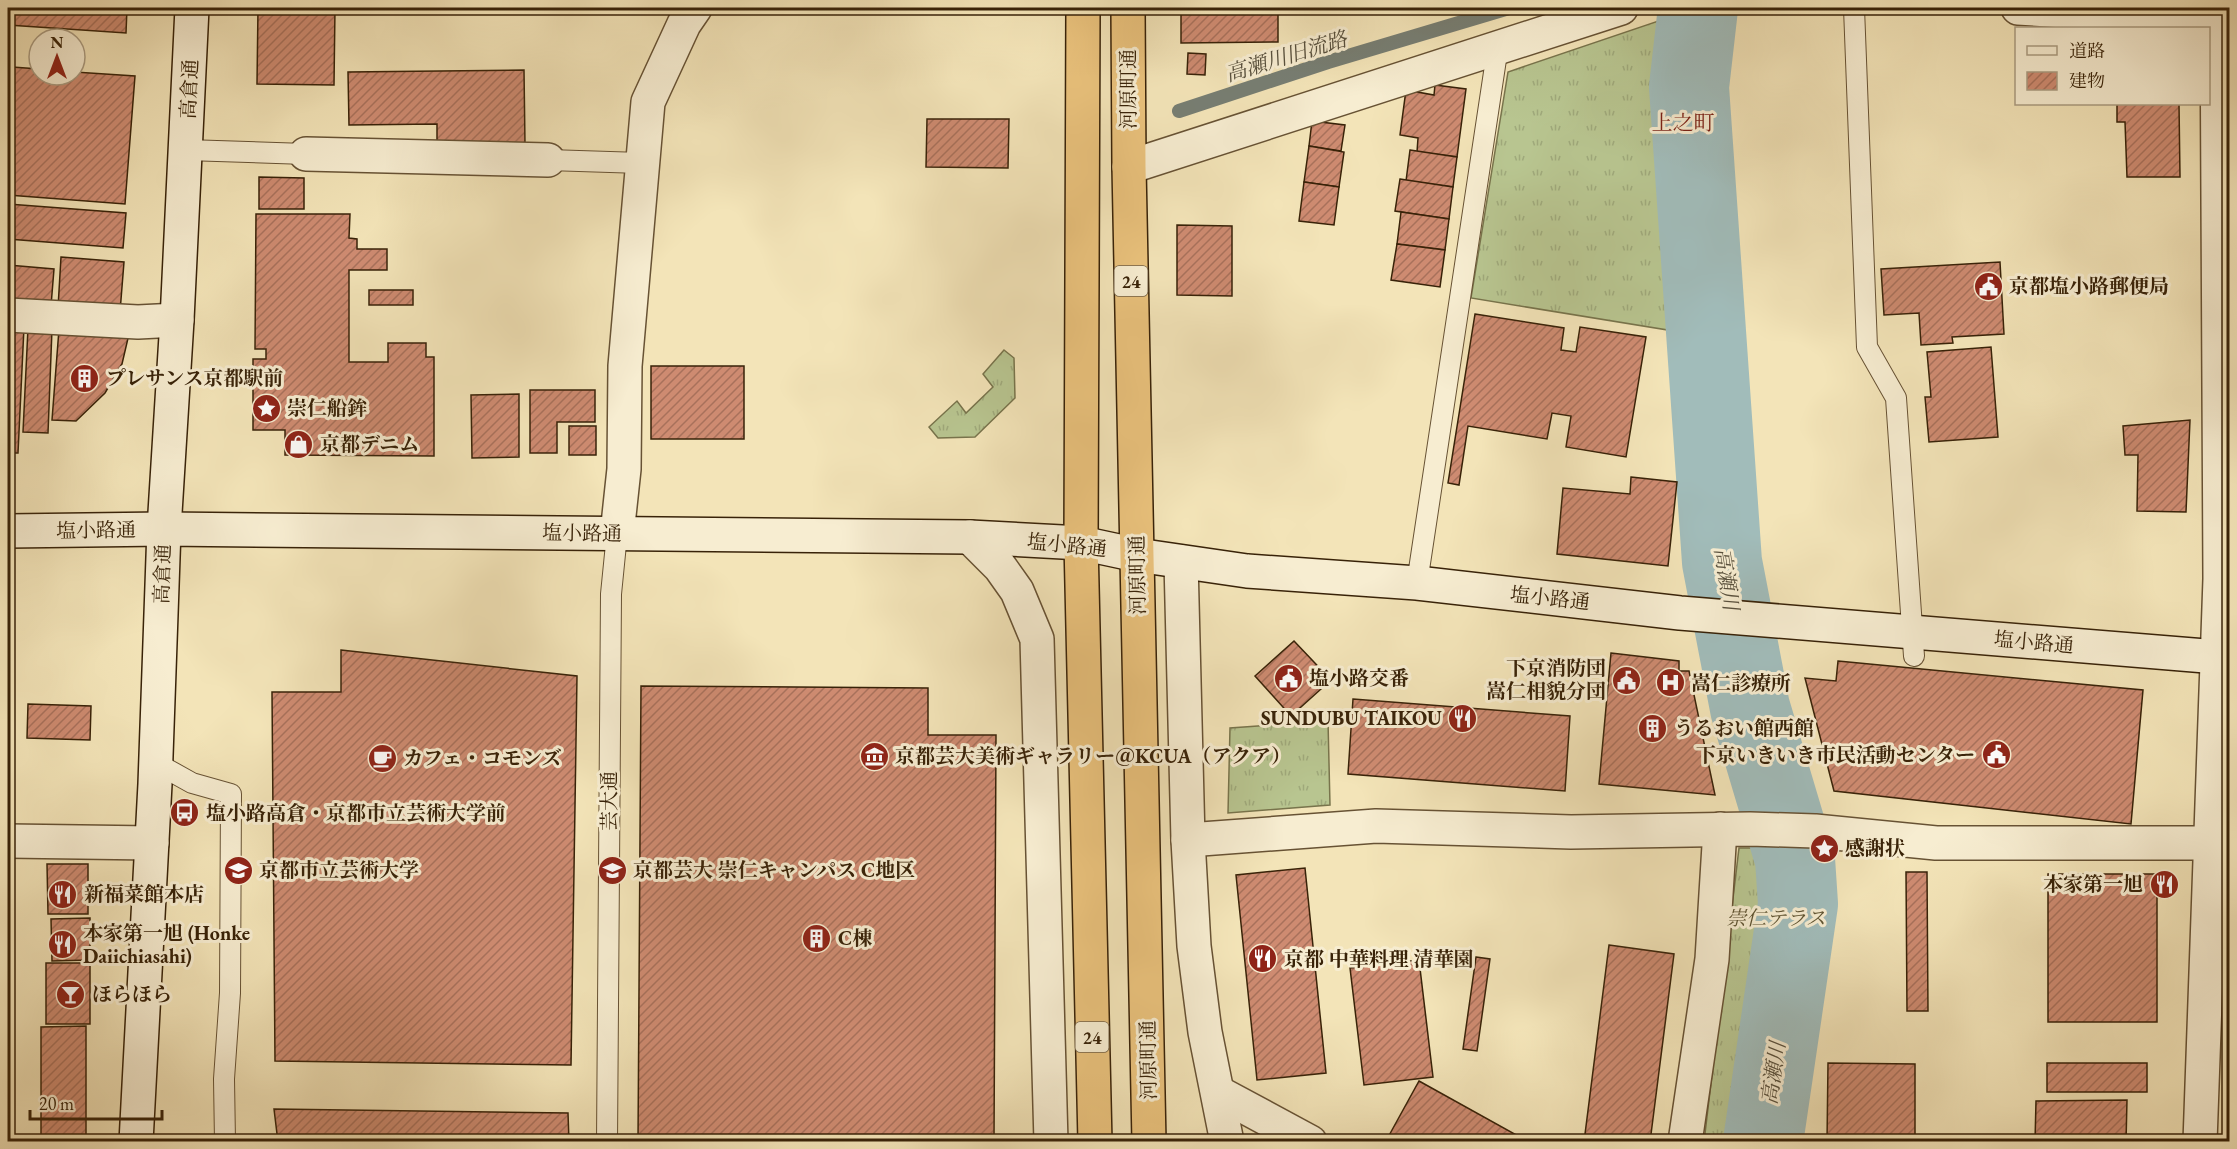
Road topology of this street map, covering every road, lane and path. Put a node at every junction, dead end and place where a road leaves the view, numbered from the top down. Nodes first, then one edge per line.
1 (192, 8) edge
2 (695, 8) edge
3 (1083, 8) edge
4 (1128, 8) edge
5 (1621, 8) edge
6 (1854, 8) edge
7 (2018, 8) edge
8 (2221, 17) edge
9 (1498, 46) junction
10 (186, 150) junction
11 (306, 154) joint
12 (548, 160) joint
13 (641, 163) junction
14 (1128, 167) junction
15 (8, 315) edge
16 (177, 320) junction
17 (164, 529) junction
18 (8, 531) edge
19 (617, 534) junction
20 (970, 537) junction
21 (1081, 543) junction
22 (1137, 555) junction
23 (1181, 562) junction
24 (1417, 583) junction
25 (1913, 644) junction
26 (2223, 658) edge
27 (156, 763) junction
28 (1735, 829) junction
29 (1188, 840) junction
30 (8, 841) edge
31 (152, 843) junction
32 (2210, 843) junction
33 (1219, 1093) junction
34 (136, 1142) edge
35 (225, 1142) edge
36 (607, 1142) edge
37 (1051, 1142) edge
38 (1095, 1142) edge
39 (1149, 1142) edge
40 (1227, 1142) edge
41 (1310, 1142) edge
42 (1685, 1142) edge
43 (2200, 1142) edge

1 - 10 street, 高倉通
2 - 13 street
3 - 21 highway, 24
4 - 14 highway, 河原町通 / 24
5 - 9 street
6 - 25 lane
7 - 8 street
8 - 26 street
9 - 14 street
9 - 24 lane
10 - 11 lane
10 - 16 street, 高倉通
11 - 12 street
12 - 13 lane
13 - 19 street
14 - 22 highway, 河原町通 / 24
15 - 16 street
16 - 17 street, 高倉通
17 - 18 street, 塩小路通
17 - 19 street, 塩小路通
17 - 27 street, 高倉通
19 - 20 street, 塩小路通
19 - 36 lane, 芸大通
20 - 21 street, 塩小路通
20 - 37 street
21 - 22 street, 塩小路通
21 - 38 highway, 24
22 - 23 street, 塩小路通
22 - 39 highway, 河原町通 / 24
23 - 24 street, 塩小路通
23 - 29 street
24 - 25 street, 塩小路通
25 - 26 street, 塩小路通
26 - 32 street
27 - 31 street, 高倉通
27 - 35 lane
28 - 29 street
28 - 32 street
28 - 42 street
29 - 33 street
30 - 31 street
31 - 34 street, 高倉通
32 - 43 street
33 - 40 street
33 - 41 street

